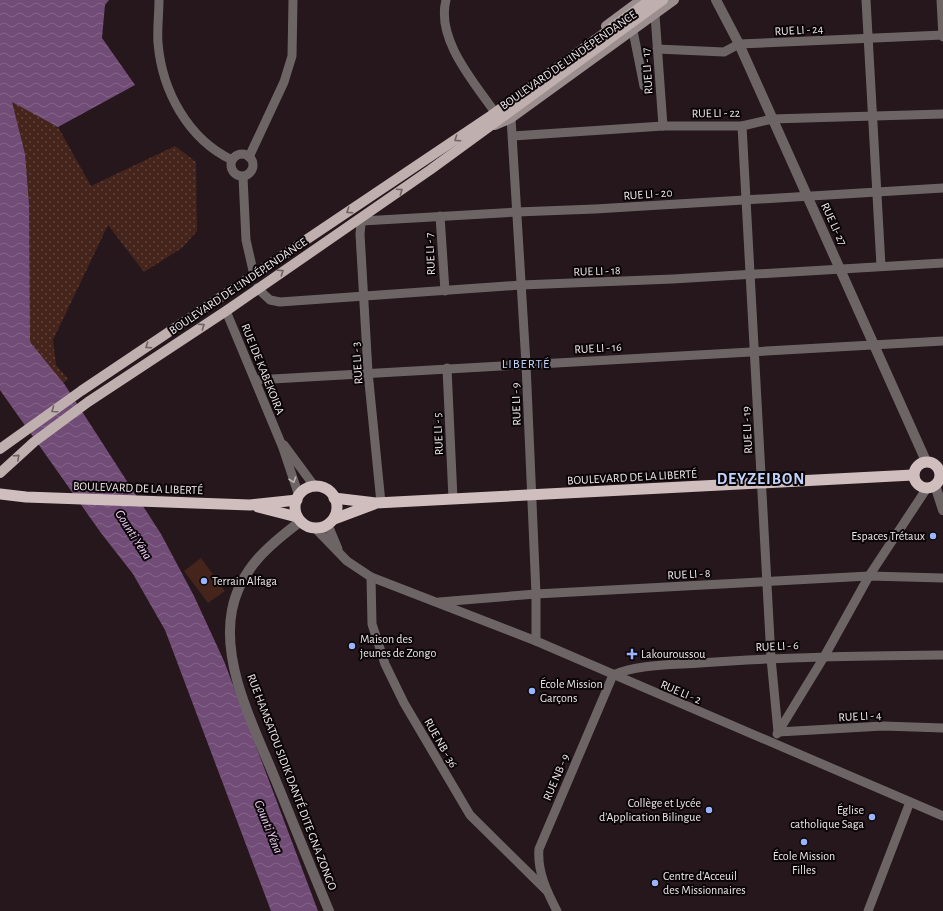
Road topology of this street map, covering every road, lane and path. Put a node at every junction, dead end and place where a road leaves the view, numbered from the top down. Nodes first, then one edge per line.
1 (159, 0) edge
2 (293, 0) edge
3 (446, 0) edge
4 (641, 0) edge
5 (650, 0) edge
6 (663, 0) edge
7 (674, 0) edge
8 (716, 0) edge
9 (866, 0) edge
10 (941, 0) edge
11 (626, 5) edge
12 (655, 15) junction
13 (633, 30) junction
14 (943, 36) edge
15 (867, 38) junction
16 (739, 44) junction
17 (658, 49) junction
18 (644, 86) dead end
19 (521, 100) junction
20 (943, 114) edge
21 (872, 117) junction
22 (493, 118) junction
23 (511, 118) junction
24 (772, 119) junction
25 (663, 126) junction
26 (742, 126) junction
27 (513, 136) junction
28 (249, 157) junction
29 (232, 160) junction
30 (243, 176) junction
31 (943, 188) edge
32 (877, 191) junction
33 (806, 197) junction
34 (747, 199) junction
35 (517, 212) junction
36 (440, 216) junction
37 (363, 218) junction
38 (943, 263) edge
39 (881, 266) junction
40 (841, 269) junction
41 (750, 274) junction
42 (254, 275) junction
43 (521, 285) junction
44 (257, 288) junction
45 (445, 291) junction
46 (364, 297) junction
47 (226, 311) junction
48 (943, 341) edge
49 (875, 344) junction
50 (754, 350) junction
51 (526, 364) junction
52 (447, 368) junction
53 (368, 372) junction
54 (255, 380) junction
55 (279, 437) junction
56 (0, 449) edge
57 (926, 461) junction
58 (0, 473) edge
59 (942, 474) edge
60 (913, 475) junction
61 (762, 483) junction
62 (315, 487) junction
63 (931, 487) junction
64 (0, 494) edge
65 (531, 495) junction
66 (26, 497) junction
67 (298, 498) junction
68 (334, 498) junction
69 (453, 499) junction
70 (0, 502) edge
71 (379, 503) junction
72 (250, 505) junction
73 (943, 510) edge
74 (299, 519) junction
75 (331, 522) junction
76 (315, 528) junction
77 (340, 554) junction
78 (869, 576) junction
79 (371, 577) junction
80 (943, 578) edge
81 (768, 582) junction
82 (536, 594) junction
83 (436, 602) junction
84 (536, 641) junction
85 (943, 655) edge
86 (824, 657) junction
87 (771, 658) junction
88 (613, 675) junction
89 (943, 728) edge
90 (778, 732) junction
91 (770, 742) junction
92 (910, 802) junction
93 (943, 816) edge
94 (547, 891) junction
95 (329, 911) edge
96 (556, 911) edge
97 (868, 911) edge

1 - 29 street
2 - 28 street
3 - 22 street
4 - 11 main road, BOULEVARD DE L'INDÉPENDANCE
5 - 19 main road
6 - 19 main road
7 - 12 main road, BOULEVARD DE L'INDÉPENDANCE
8 - 16 street, RUE LI- 27
9 - 15 street
10 - 14 street
11 - 22 main road, BOULEVARD DE L'INDÉPENDANCE
12 - 13 main road, BOULEVARD DE L'INDÉPENDANCE
12 - 17 street, RUE LI - 17
13 - 18 street
13 - 23 main road, BOULEVARD DE L'INDÉPENDANCE
14 - 15 street, RUE LI - 24
15 - 16 street, RUE LI - 24
15 - 21 street
16 - 17 street, RUE LI - 24
16 - 24 street, RUE LI- 27
17 - 25 street, RUE LI - 17
19 - 22 main road, BOULEVARD DE L'INDÉPENDANCE
20 - 21 street, RUE LI - 22
21 - 24 street, RUE LI - 22
21 - 32 street
22 - 23 main road, BOULEVARD DE L'INDÉPENDANCE
37 -> 22 main road, BOULEVARD DE L'INDÉPENDANCE
22 -> 42 main road, BOULEVARD DE L'INDÉPENDANCE
23 - 27 street, RUE LI - 9
24 - 26 street, RUE LI - 22
24 - 33 street, RUE LI- 27
25 - 26 street, RUE LI - 22
25 - 27 street, RUE LI - 22
26 - 34 street, RUE LI - 19
27 - 35 street, RUE LI - 9
28 - 29 street
28 - 30 street
29 - 30 street
30 - 42 street
31 - 32 street, RUE LI - 20
32 - 33 street, RUE LI - 20
32 - 39 street
33 - 34 street, RUE LI - 20
33 - 40 street, RUE LI- 27
34 - 35 street, RUE LI - 20
34 - 41 street, RUE LI - 19
35 - 36 street, RUE LI - 20
35 - 43 street, RUE LI - 9
36 - 37 street, RUE LI - 20
36 - 45 street, RUE LI - 7
44 -> 37 main road, BOULEVARD DE L'INDÉPENDANCE
37 - 46 street, RUE LI - 3
38 - 39 street, RUE LI - 18
39 - 40 street, RUE LI - 18
40 - 41 street, RUE LI - 18
40 - 49 street, RUE LI- 27
41 - 43 street, RUE LI - 18
41 - 50 street, RUE LI - 19
42 -> 56 main road, BOULEVARD DE L'INDÉPENDANCE
43 - 45 street, RUE LI - 18
43 - 51 street, RUE LI - 9
44 - 46 street, RUE LI - 18
44 - 47 main road, BOULEVARD DE L'INDÉPENDANCE
45 - 46 street, RUE LI - 18
46 - 53 street, RUE LI - 3
47 - 54 street, RUE IDE KABEKOIRA
58 -> 47 main road, BOULEVARD DE L'INDÉPENDANCE
48 - 49 street, RUE LI - 16
49 - 50 street, RUE LI - 16
49 - 57 street, RUE LI- 27
50 - 51 street, RUE LI - 16
50 - 61 street, RUE LI - 19
51 - 52 street, RUE LI - 16
51 - 65 street, RUE LI - 9
52 - 53 street, RUE LI - 16
52 - 69 street, RUE LI - 5
53 - 54 street, RUE LI - 16
53 - 71 street, RUE LI - 3
54 - 55 street, RUE IDE KABEKOIRA
55 - 62 street
55 -> 67 street
57 - 59 highway
57 - 60 highway
59 - 63 highway
60 - 61 highway, BOULEVARD DE LA LIBERTÉ
60 - 63 highway
61 - 65 highway, BOULEVARD DE LA LIBERTÉ
61 - 81 street, RUE LI - 19
62 - 67 highway
62 - 68 highway
63 - 73 street
63 - 78 street
64 - 66 highway, BOULEVARD DE LA LIBERTÉ
65 - 69 highway, BOULEVARD DE LA LIBERTÉ
65 - 82 street, RUE LI - 9
66 - 70 highway, BOULEVARD DE LA LIBERTÉ
66 - 72 highway, BOULEVARD DE LA LIBERTÉ
67 - 72 highway, BOULEVARD DE LA LIBERTÉ
67 - 74 highway
68 - 71 highway, BOULEVARD DE LA LIBERTÉ
68 - 75 highway
69 - 71 highway, BOULEVARD DE LA LIBERTÉ
71 - 75 highway, BOULEVARD DE LA LIBERTÉ
72 - 74 highway, BOULEVARD DE LA LIBERTÉ
74 - 76 highway
74 - 95 street, RUE HAMSATOU SIDIK DANTÉ DITE GNA ZONGO
75 - 76 highway
75 - 77 street
76 - 77 street
77 - 79 street, RUE LI - 2
78 - 80 street, RUE LI - 8
78 - 81 street, RUE LI - 8
78 - 86 street
79 - 83 street, RUE LI - 2
79 - 94 street, RUE NB - 36
81 - 82 street, RUE LI - 8
81 - 87 street, RUE LI - 19
82 - 83 street, RUE LI - 8
82 - 84 street, RUE LI - 9
83 - 84 street, RUE LI - 2
84 - 88 street, RUE LI - 2
85 - 86 street, RUE LI - 6
86 - 87 street, RUE LI - 6
86 - 90 street
87 - 88 street, RUE LI - 6
87 - 90 street, RUE LI - 19
88 - 91 street, RUE LI - 2
88 - 94 street, RUE NB - 9
89 - 90 street, RUE LI - 4
90 - 91 street
91 - 92 street, RUE LI - 2
92 - 93 street, RUE LI - 2
92 - 97 street
94 - 96 street

